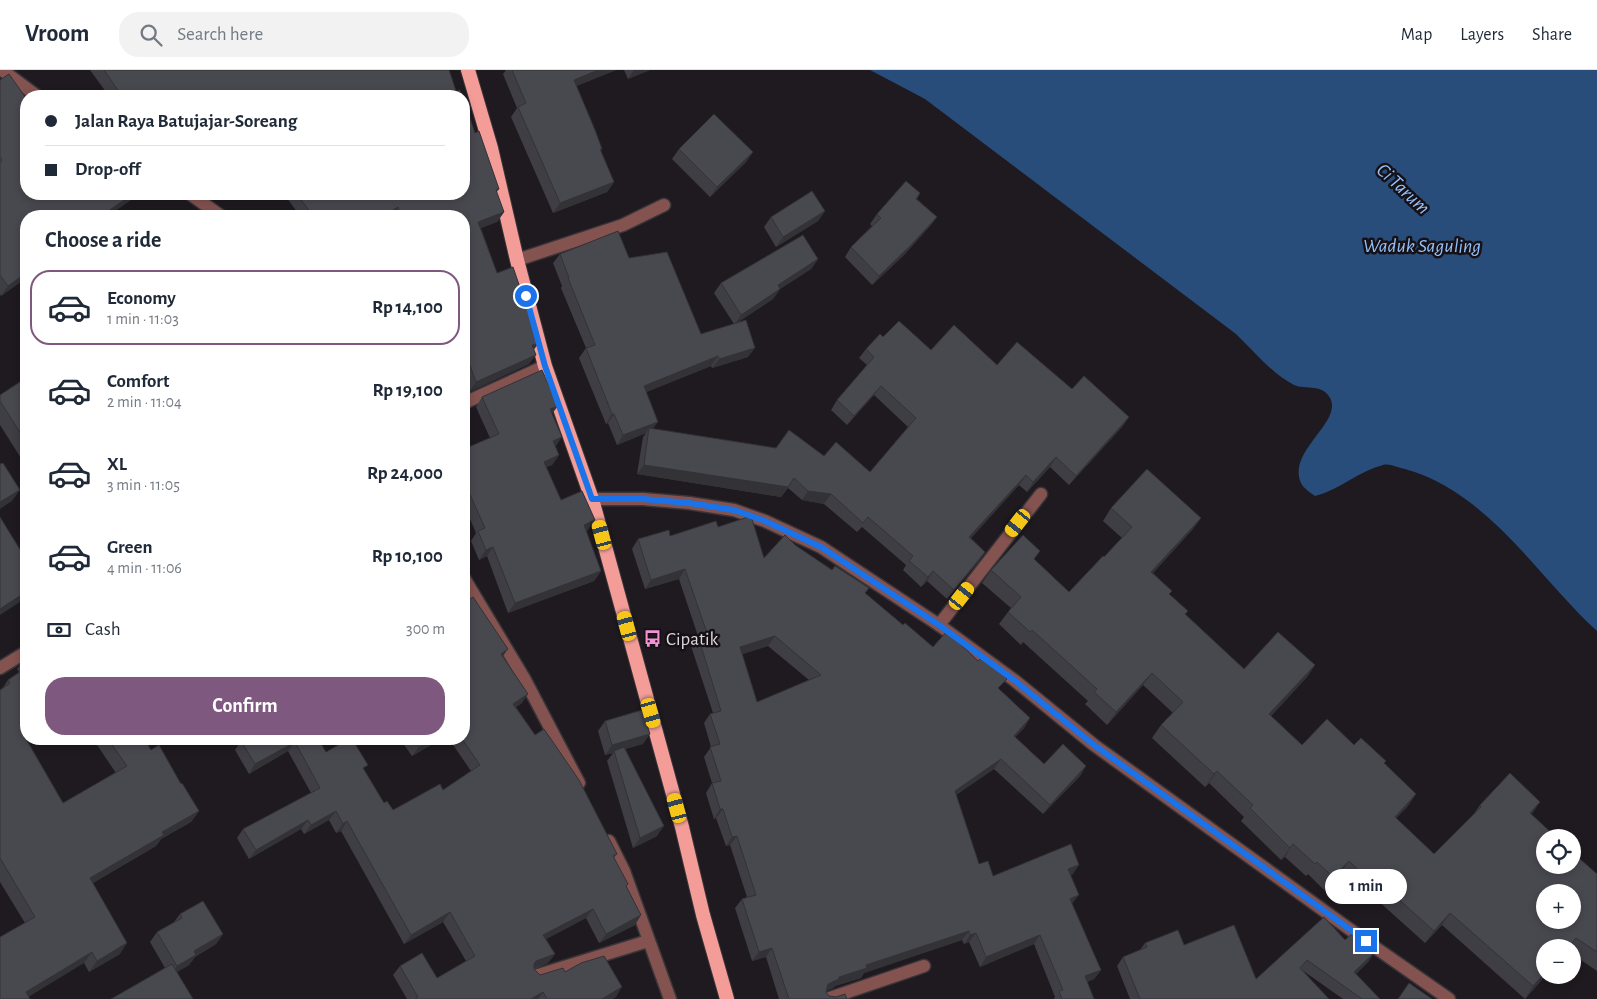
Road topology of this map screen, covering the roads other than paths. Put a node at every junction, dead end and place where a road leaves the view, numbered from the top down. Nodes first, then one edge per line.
1 (2, 70) edge
2 (468, 70) edge
3 (29, 90) edge
4 (198, 200) edge
5 (664, 204) dead end
6 (213, 210) edge
7 (516, 260) junction
8 (545, 366) junction
9 (470, 400) edge
10 (1041, 494) dead end
11 (592, 499) junction
12 (470, 588) edge
13 (939, 625) junction
14 (20, 656) edge
15 (0, 668) edge
16 (584, 792) edge
17 (602, 827) edge
18 (648, 941) junction
19 (924, 966) dead end
20 (535, 976) edge
21 (670, 999) edge
22 (727, 999) edge
23 (827, 999) edge
24 (1449, 999) edge

1 - 3 street
2 - 7 highway
4 - 6 street
5 - 7 street
7 - 8 highway
8 - 9 street
8 - 11 highway
10 - 13 street
11 - 13 street
11 - 22 highway
12 - 16 street
13 - 24 street
14 - 15 street
17 - 18 street
18 - 20 street
18 - 21 street
19 - 23 street

